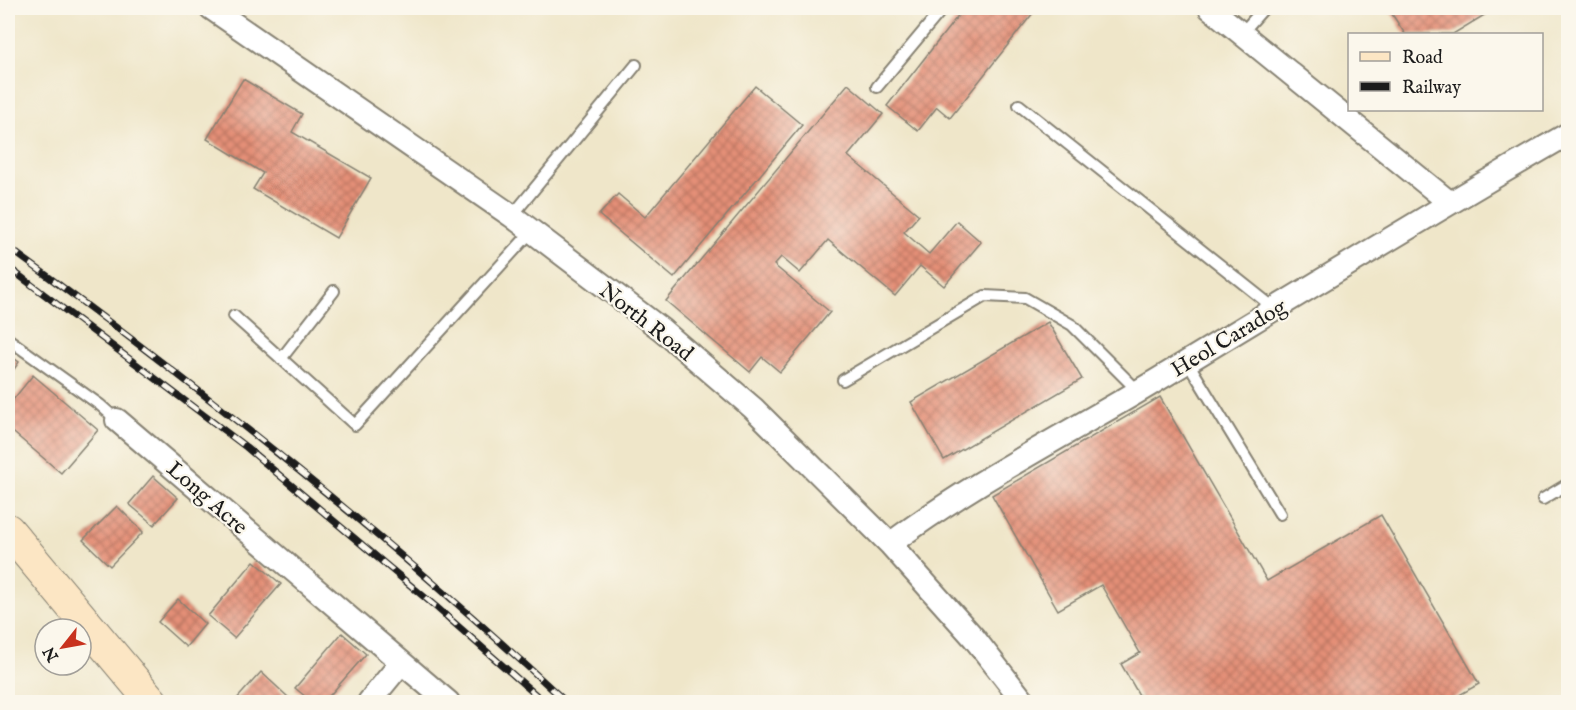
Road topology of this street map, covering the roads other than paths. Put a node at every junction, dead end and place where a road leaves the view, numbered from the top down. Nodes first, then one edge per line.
1 (211, 8) edge
2 (943, 8) edge
3 (1210, 8) edge
4 (1264, 8) edge
5 (1241, 34) junction
6 (636, 65) dead end
7 (878, 87) dead end
8 (1018, 105) dead end
9 (1569, 134) edge
10 (1449, 202) junction
11 (512, 216) junction
12 (531, 232) junction
13 (334, 291) dead end
14 (1274, 308) junction
15 (234, 316) dead end
16 (8, 339) edge
17 (280, 359) junction
18 (1187, 361) junction
19 (843, 380) dead end
20 (1138, 391) junction
21 (117, 420) joint
22 (1569, 484) edge
23 (1543, 499) dead end
24 (1280, 514) dead end
25 (8, 530) edge
26 (890, 544) junction
27 (401, 663) junction
28 (152, 702) edge
29 (369, 702) edge
30 (448, 702) edge
31 (1024, 702) edge

1 - 11 street, North Road
2 - 7 lane
3 - 5 street
4 - 5 lane
5 - 10 street
6 - 11 lane
8 - 14 lane
9 - 10 street, Heol Caradog
10 - 14 street, Heol Caradog
11 - 12 street, North Road
12 - 17 lane
12 - 26 street, North Road
13 - 17 lane
14 - 18 street, Heol Caradog
15 - 17 lane
16 - 21 lane, Long Acre
18 - 20 street, Heol Caradog
18 - 24 lane
19 - 20 lane
20 - 26 street, Heol Caradog
21 - 27 street, Long Acre
22 - 23 lane
25 - 28 main road
26 - 31 street, North Road
27 - 29 street
27 - 30 street, Long Acre

